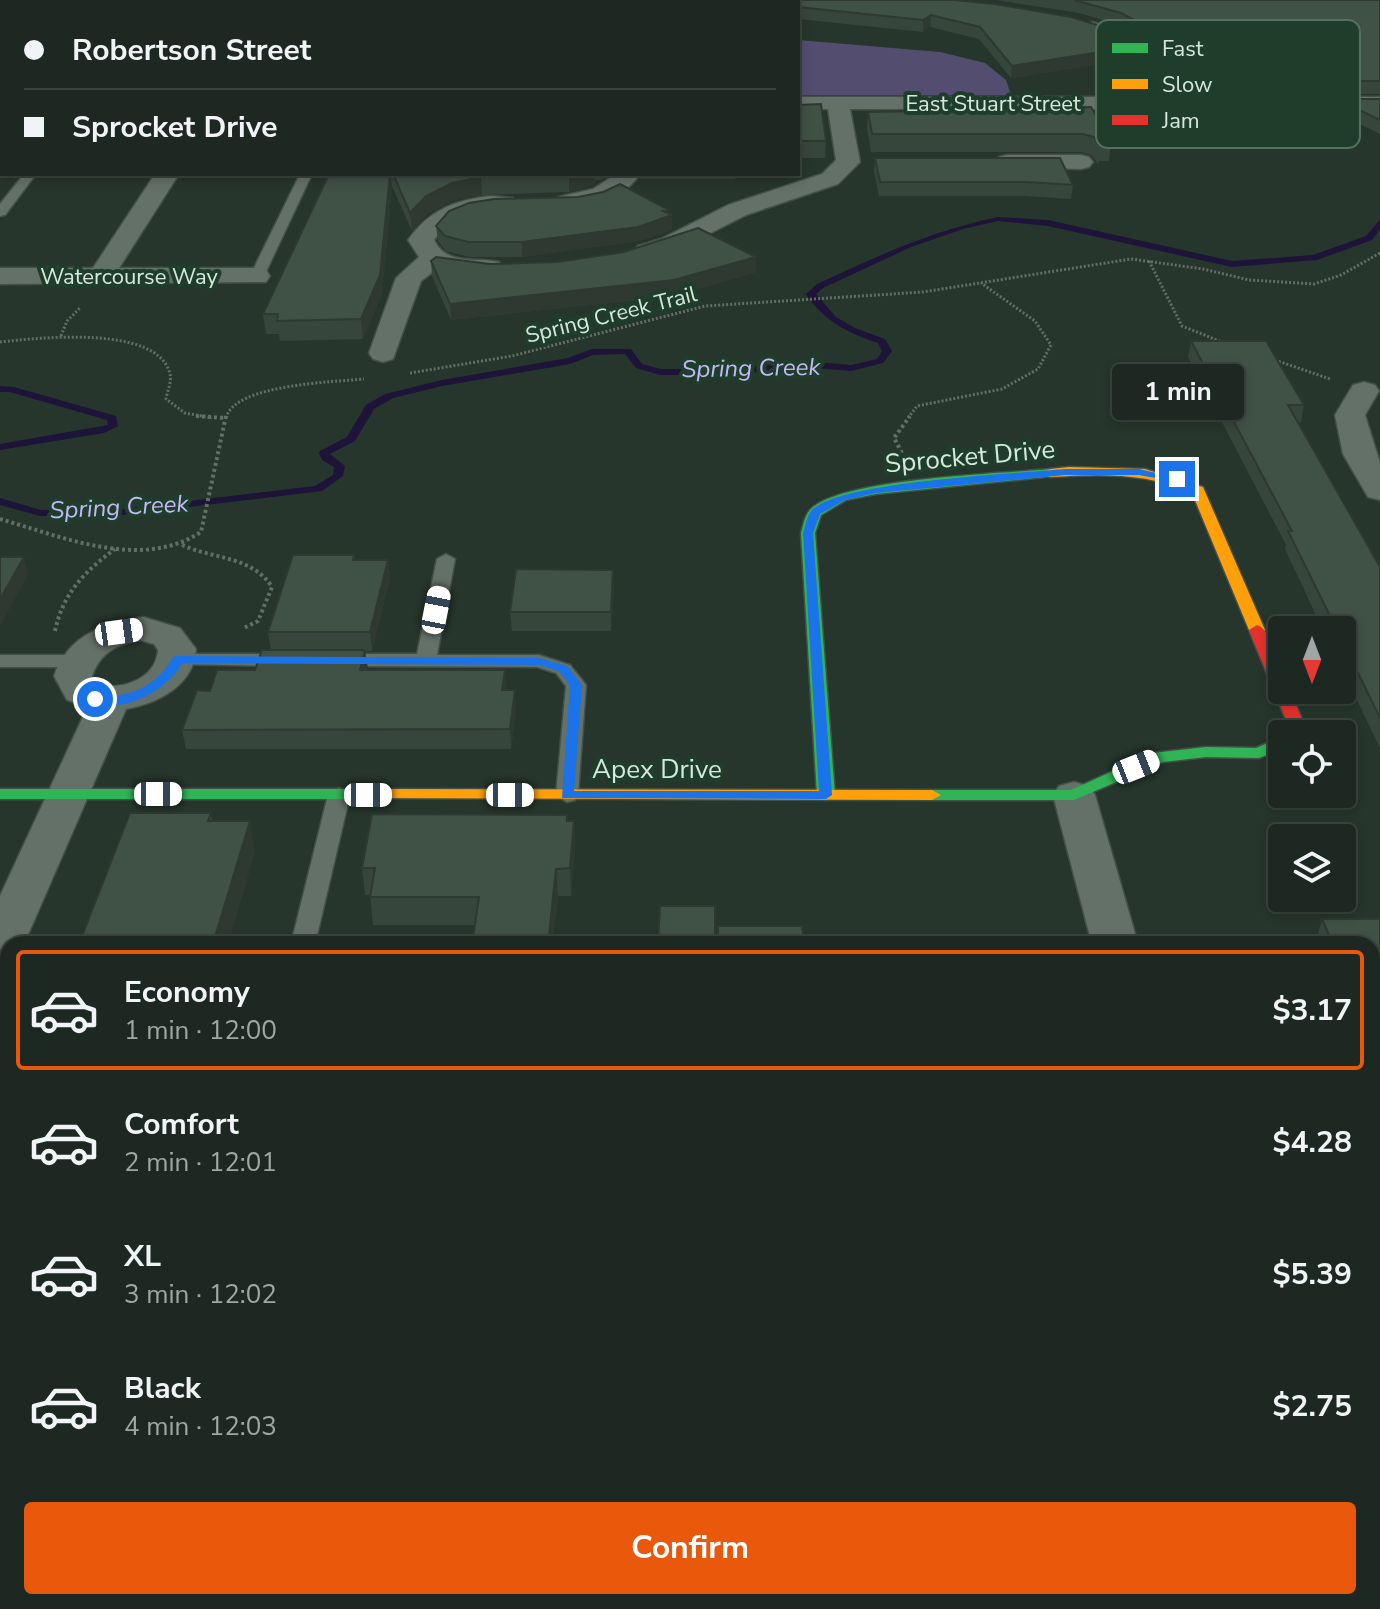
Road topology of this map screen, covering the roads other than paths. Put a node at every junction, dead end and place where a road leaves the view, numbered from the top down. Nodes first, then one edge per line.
1 (1073, 23) edge
2 (1096, 31) edge
3 (800, 103) edge
4 (838, 103) junction
5 (1096, 103) edge
6 (988, 162) edge
7 (1081, 162) edge
8 (28, 176) edge
9 (166, 176) edge
10 (305, 176) edge
11 (626, 176) edge
12 (0, 212) edge
13 (625, 255) edge
14 (434, 258) junction
15 (509, 267) edge
16 (0, 276) edge
17 (101, 276) junction
18 (257, 276) joint
19 (383, 353) dead end
20 (1364, 391) road end
21 (1380, 490) edge
22 (446, 559) dead end
23 (178, 654) junction
24 (80, 656) junction
25 (426, 660) junction
26 (0, 661) edge
27 (110, 701) junction
28 (1294, 720) edge
29 (1268, 749) edge
30 (0, 794) edge
31 (67, 794) junction
32 (339, 795) junction
33 (567, 795) junction
34 (826, 795) junction
35 (1074, 795) junction
36 (4, 936) edge
37 (305, 936) edge
38 (1113, 936) edge

1 - 2 street
3 - 4 street, East Stuart Street
4 - 5 street, East Stuart Street
4 - 13 street
6 - 7 street
8 - 12 lane
9 - 17 street
10 - 18 lane
11 - 14 street
14 - 15 street
14 - 19 street
16 - 17 street, Watercourse Way
17 - 18 street, Watercourse Way
20 - 21 street
22 - 25 lane
23 - 24 street
23 - 25 lane
23 - 27 street
24 - 26 lane
24 - 27 street
25 - 33 lane
27 - 31 street
28 - 34 street, Sprocket Drive
29 - 35 street
30 - 31 street, Apex Drive
31 - 32 street, Apex Drive
31 - 36 street
32 - 33 street, Apex Drive
32 - 37 lane
33 - 34 street, Apex Drive
34 - 35 street, Apex Drive
35 - 38 street

